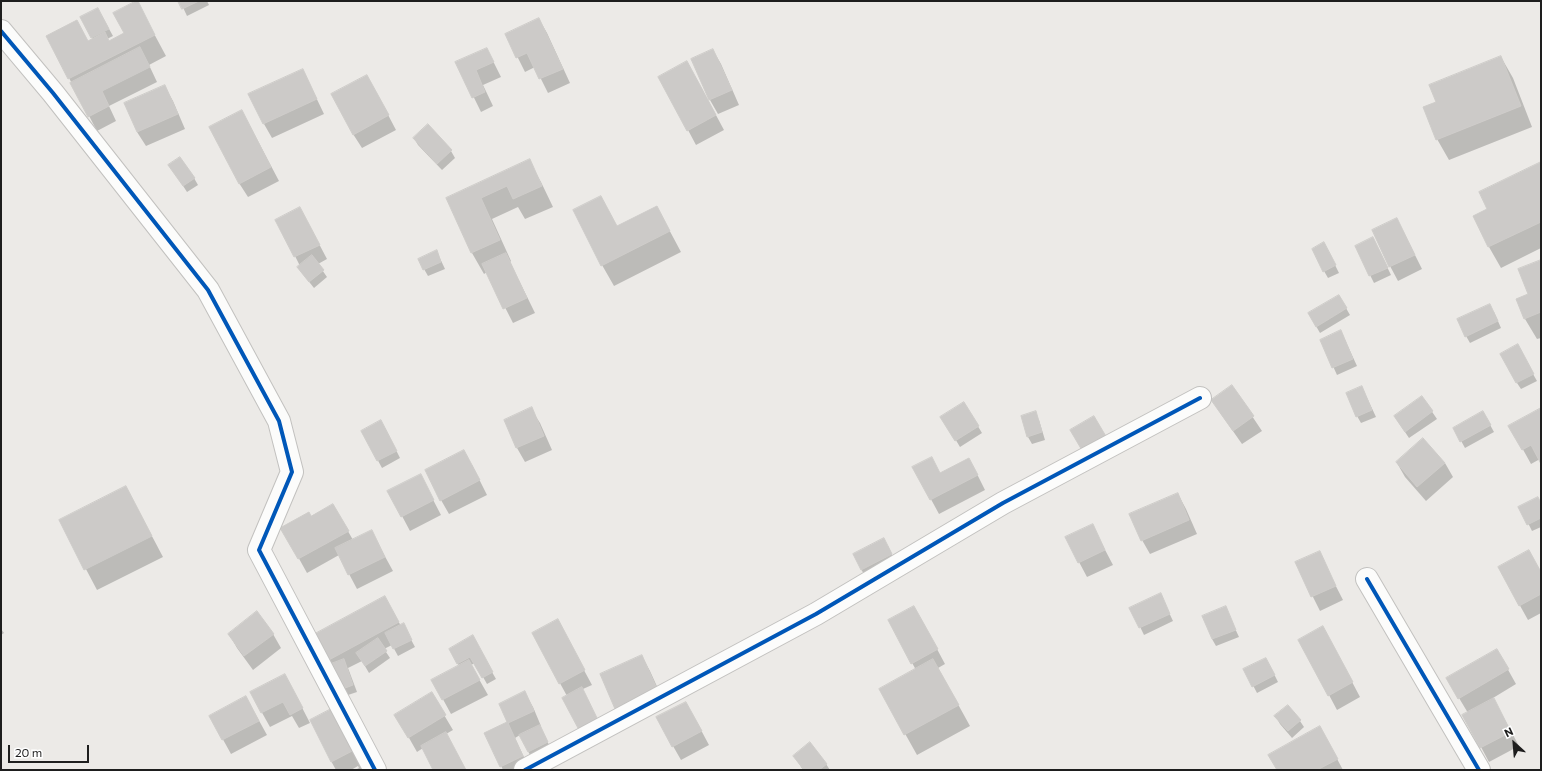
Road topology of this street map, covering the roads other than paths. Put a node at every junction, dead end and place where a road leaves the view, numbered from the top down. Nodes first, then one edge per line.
1 (1, 31) edge
2 (1200, 398) dead end
3 (1367, 579) dead end
4 (375, 770) edge
5 (525, 770) edge
6 (1478, 770) edge

1 - 4 street
2 - 5 street
3 - 6 street

